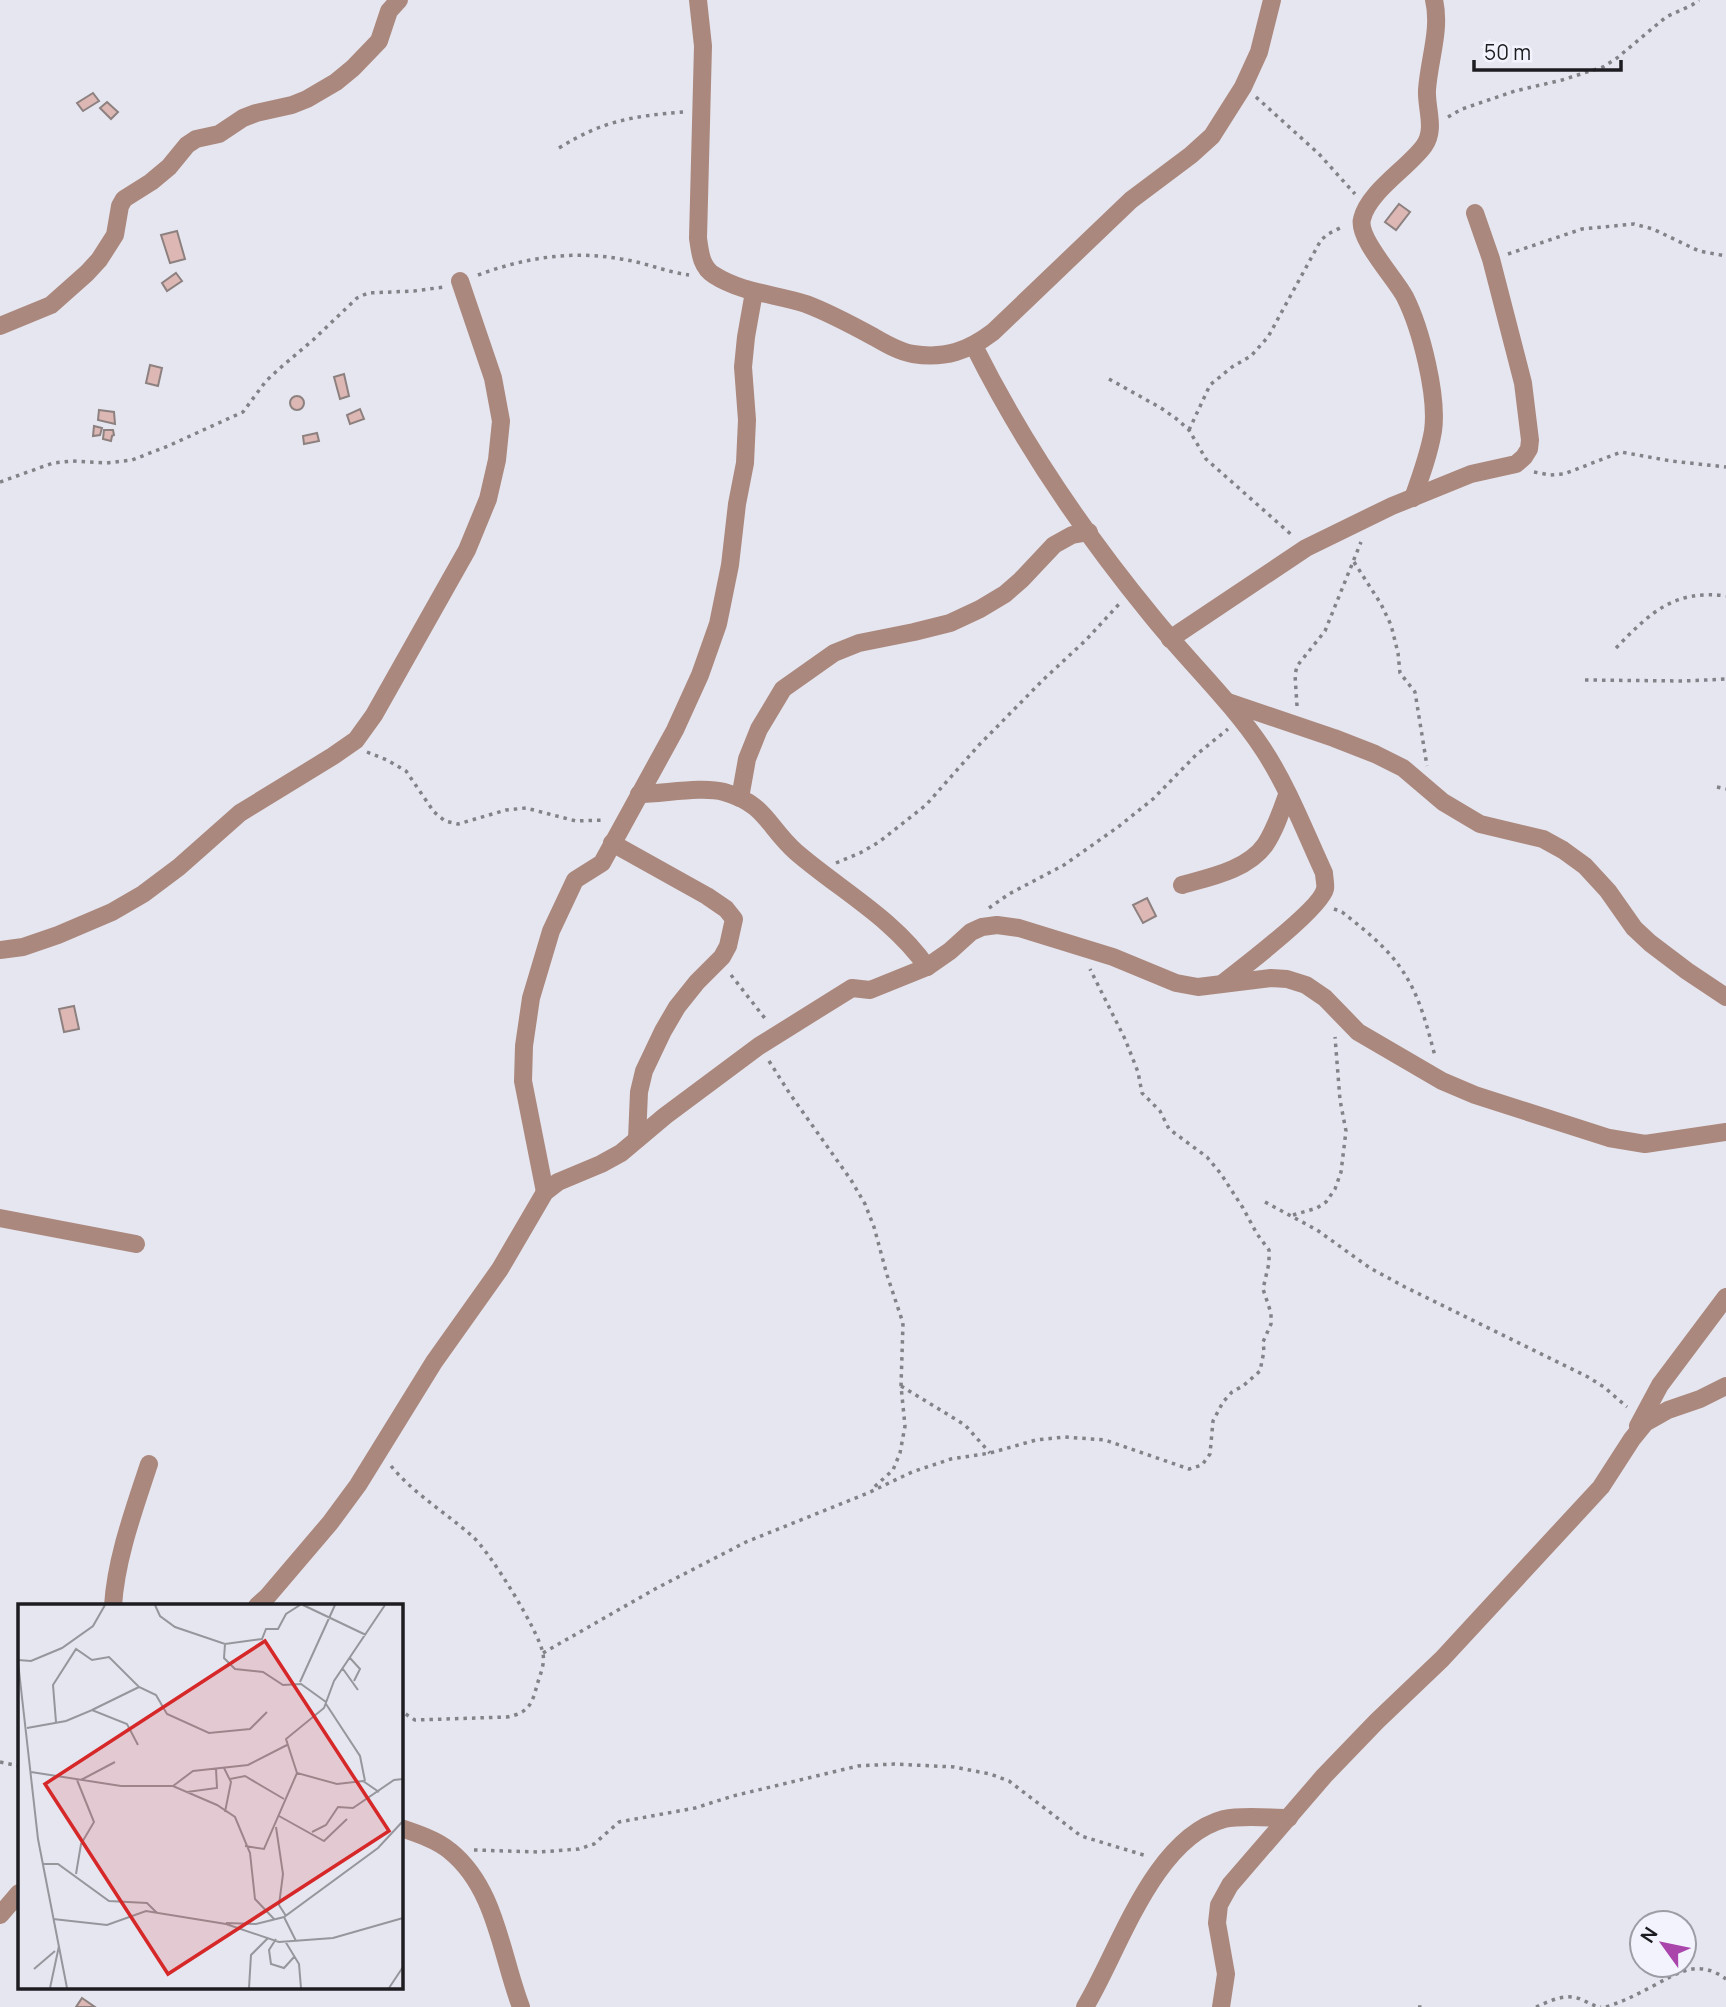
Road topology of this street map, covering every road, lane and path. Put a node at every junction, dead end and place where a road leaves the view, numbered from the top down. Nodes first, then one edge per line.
1 (399, 0) edge
2 (698, 0) edge
3 (1272, 0) edge
4 (1434, 0) edge
5 (1699, 0) edge
6 (1243, 87) junction
7 (701, 110) junction
8 (1431, 134) junction
9 (559, 148) dead end
10 (1365, 213) junction
11 (1475, 213) dead end
12 (1726, 256) edge
13 (1491, 259) junction
14 (712, 274) junction
15 (460, 281) junction
16 (754, 292) junction
17 (0, 326) edge
18 (974, 346) junction
19 (1109, 379) dead end
20 (1189, 430) junction
21 (1516, 464) junction
22 (1726, 467) edge
23 (0, 482) edge
24 (1413, 498) junction
25 (1374, 514) junction
26 (1088, 532) junction
27 (1306, 548) junction
28 (1354, 562) junction
29 (1132, 592) junction
30 (1726, 596) edge
31 (1170, 639) junction
32 (1616, 648) dead end
33 (1726, 679) edge
34 (1584, 680) dead end
35 (1225, 701) junction
36 (1239, 717) junction
37 (1291, 724) junction
38 (356, 740) junction
39 (1425, 785) junction
40 (1717, 787) dead end
41 (1726, 789) edge
42 (639, 794) junction
43 (1287, 795) junction
44 (740, 798) junction
45 (625, 819) junction
46 (612, 843) junction
47 (819, 870) junction
48 (1182, 885) dead end
49 (1317, 902) junction
50 (976, 929) junction
51 (1079, 946) junction
52 (0, 950) edge
53 (719, 961) junction
54 (927, 967) junction
55 (1219, 985) junction
56 (1726, 996) edge
57 (1333, 1007) junction
58 (788, 1030) junction
59 (759, 1046) junction
60 (1442, 1081) junction
61 (1726, 1132) edge
62 (637, 1139) junction
63 (545, 1192) junction
64 (1265, 1202) dead end
65 (1291, 1215) junction
66 (0, 1218) edge
67 (136, 1244) dead end
68 (1726, 1297) edge
69 (901, 1386) junction
70 (1726, 1387) edge
71 (1642, 1420) junction
72 (1632, 1438) junction
73 (379, 1450) junction
74 (990, 1453) junction
75 (149, 1464) dead end
76 (868, 1493) junction
77 (113, 1604) edge
78 (259, 1604) edge
79 (543, 1653) junction
80 (402, 1712) edge
81 (0, 1762) edge
82 (18, 1766) edge
83 (1289, 1818) junction
84 (402, 1828) edge
85 (448, 1848) junction
86 (1166, 1862) junction
87 (18, 1895) edge
88 (0, 1915) edge
89 (1726, 1979) edge
90 (521, 2007) edge
91 (1086, 2007) edge
92 (1221, 2007) edge
93 (1418, 2007) edge
94 (1423, 2007) edge
95 (1536, 2007) edge
96 (1593, 2007) edge
97 (1603, 2007) edge

1 - 17 street
2 - 7 street
3 - 6 street
4 - 8 street
5 - 8 path
6 - 10 path
6 - 18 street
7 - 9 path
7 - 14 street
8 - 10 street
10 - 20 path
10 - 24 street
11 - 13 street
12 - 13 path
13 - 21 street
14 - 15 path
14 - 16 street
15 - 23 path
15 - 38 street
16 - 18 street
16 - 42 street
18 - 26 street
19 - 20 path
20 - 27 path
21 - 22 path
21 - 24 street
24 - 25 street
25 - 27 street
25 - 28 path
26 - 29 street
26 - 44 street
27 - 31 street
28 - 37 path
28 - 39 path
29 - 31 street
29 - 47 path
30 - 32 path
31 - 35 street
33 - 34 path
35 - 36 street
35 - 37 street
36 - 43 street
36 - 50 path
37 - 39 street
38 - 45 path
38 - 52 street
39 - 56 street
40 - 41 path
42 - 44 street
42 - 45 street
43 - 48 street
43 - 49 street
44 - 47 street
45 - 46 street
46 - 53 street
46 - 63 street
47 - 54 street
49 - 55 street
49 - 60 path
50 - 51 street
50 - 54 street
51 - 55 street
51 - 74 path
53 - 58 path
53 - 62 street
54 - 58 street
55 - 57 street
57 - 60 street
57 - 65 path
58 - 59 street
59 - 62 street
59 - 69 path
60 - 61 street
62 - 63 street
63 - 73 street
64 - 65 path
65 - 71 path
66 - 67 street
68 - 71 street
69 - 74 path
69 - 76 path
70 - 72 street
71 - 72 street
72 - 83 street
73 - 78 street
73 - 79 path
74 - 76 path
75 - 77 street
76 - 79 path
79 - 80 path
81 - 82 path
83 - 86 street
83 - 92 street
84 - 85 street
85 - 86 path
85 - 90 street
86 - 91 street
87 - 88 street
89 - 97 path
93 - 94 path
95 - 96 path
96 - 97 path

